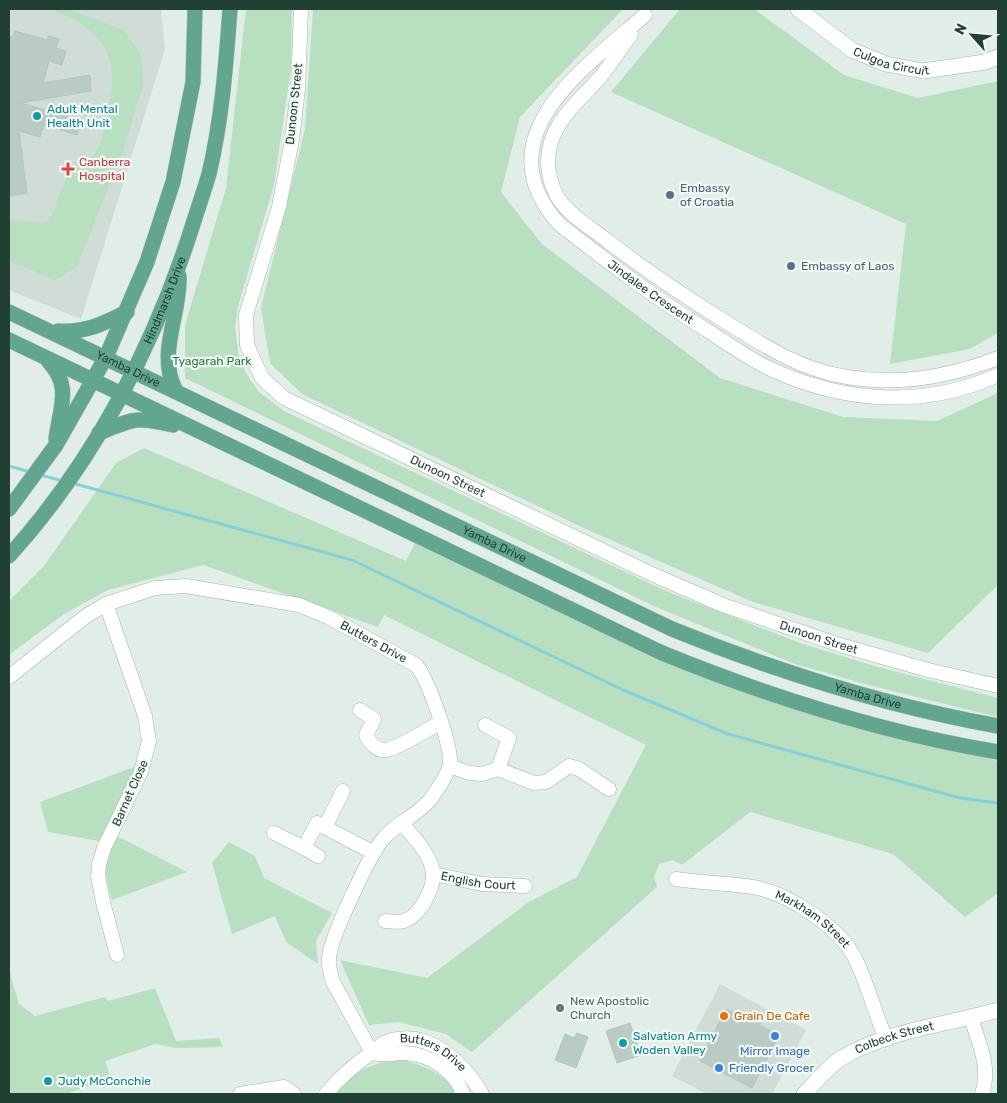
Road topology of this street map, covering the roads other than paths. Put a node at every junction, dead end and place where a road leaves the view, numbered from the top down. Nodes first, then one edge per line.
1 (195, 9) edge
2 (230, 9) edge
3 (301, 9) edge
4 (798, 9) edge
5 (648, 12) edge
6 (998, 57) edge
7 (179, 267) junction
8 (9, 312) edge
9 (127, 312) junction
10 (44, 330) junction
11 (9, 340) edge
12 (106, 357) junction
13 (45, 358) junction
14 (998, 358) edge
15 (133, 370) junction
16 (998, 375) edge
17 (92, 379) junction
18 (176, 391) junction
19 (121, 393) junction
20 (201, 432) junction
21 (99, 434) junction
22 (53, 449) junction
23 (9, 509) edge
24 (9, 556) edge
25 (106, 604) junction
26 (9, 677) edge
27 (998, 686) edge
28 (360, 710) dead end
29 (441, 722) junction
30 (484, 724) dead end
31 (998, 726) edge
32 (998, 752) edge
33 (450, 766) junction
34 (498, 769) junction
35 (609, 788) dead end
36 (343, 791) dead end
37 (402, 824) junction
38 (325, 827) junction
39 (274, 833) dead end
40 (304, 848) junction
41 (374, 853) junction
42 (318, 856) dead end
43 (433, 874) junction
44 (676, 879) dead end
45 (525, 886) dead end
46 (385, 922) dead end
47 (118, 955) dead end
48 (998, 1010) edge
49 (970, 1018) junction
50 (886, 1039) junction
51 (372, 1052) junction
52 (240, 1094) edge
53 (294, 1094) edge
54 (326, 1094) edge
55 (464, 1094) edge
56 (482, 1094) edge
57 (804, 1094) edge
58 (982, 1094) edge

1 - 9 main road
2 - 7 main road, Hindmarsh Drive
3 - 27 street, Dunoon Street
4 - 6 street, Culgoa Circuit
5 - 14 street, Jindalee Crescent
5 - 16 street, Jindalee Crescent
7 - 15 main road, Hindmarsh Drive
7 - 18 main road
8 - 10 main road, Yamba Drive
9 - 10 main road
9 - 12 main road
10 - 12 main road, Yamba Drive
11 - 13 main road, Yamba Drive
12 - 15 main road, Yamba Drive
12 - 17 main road
13 - 17 main road, Yamba Drive
13 - 22 main road
15 - 18 main road, Yamba Drive
15 - 19 main road, Hindmarsh Drive
17 - 19 main road, Yamba Drive
17 - 22 main road
18 - 31 main road, Yamba Drive
19 - 20 main road, Yamba Drive
19 - 21 main road, Hindmarsh Drive
20 - 21 main road
20 - 32 main road, Yamba Drive
21 - 24 main road, Hindmarsh Drive
22 - 23 main road
25 - 26 street, Butters Drive
25 - 29 street, Butters Drive
25 - 47 street, Barnet Close
28 - 29 street
29 - 33 street, Butters Drive
30 - 34 street
33 - 34 street
33 - 37 street
34 - 35 street
36 - 38 street
37 - 41 street
37 - 43 street, English Court
38 - 40 street
38 - 41 street
39 - 40 street
40 - 42 street
41 - 51 street
43 - 45 street, English Court
43 - 46 street, English Court
44 - 50 street, Markham Street
48 - 49 street, Colbeck Street
49 - 50 street, Colbeck Street
49 - 58 street
50 - 57 street, Colbeck Street
51 - 54 street, Butters Drive
51 - 55 street, Butters Drive
51 - 56 street, Butters Drive
52 - 53 street

